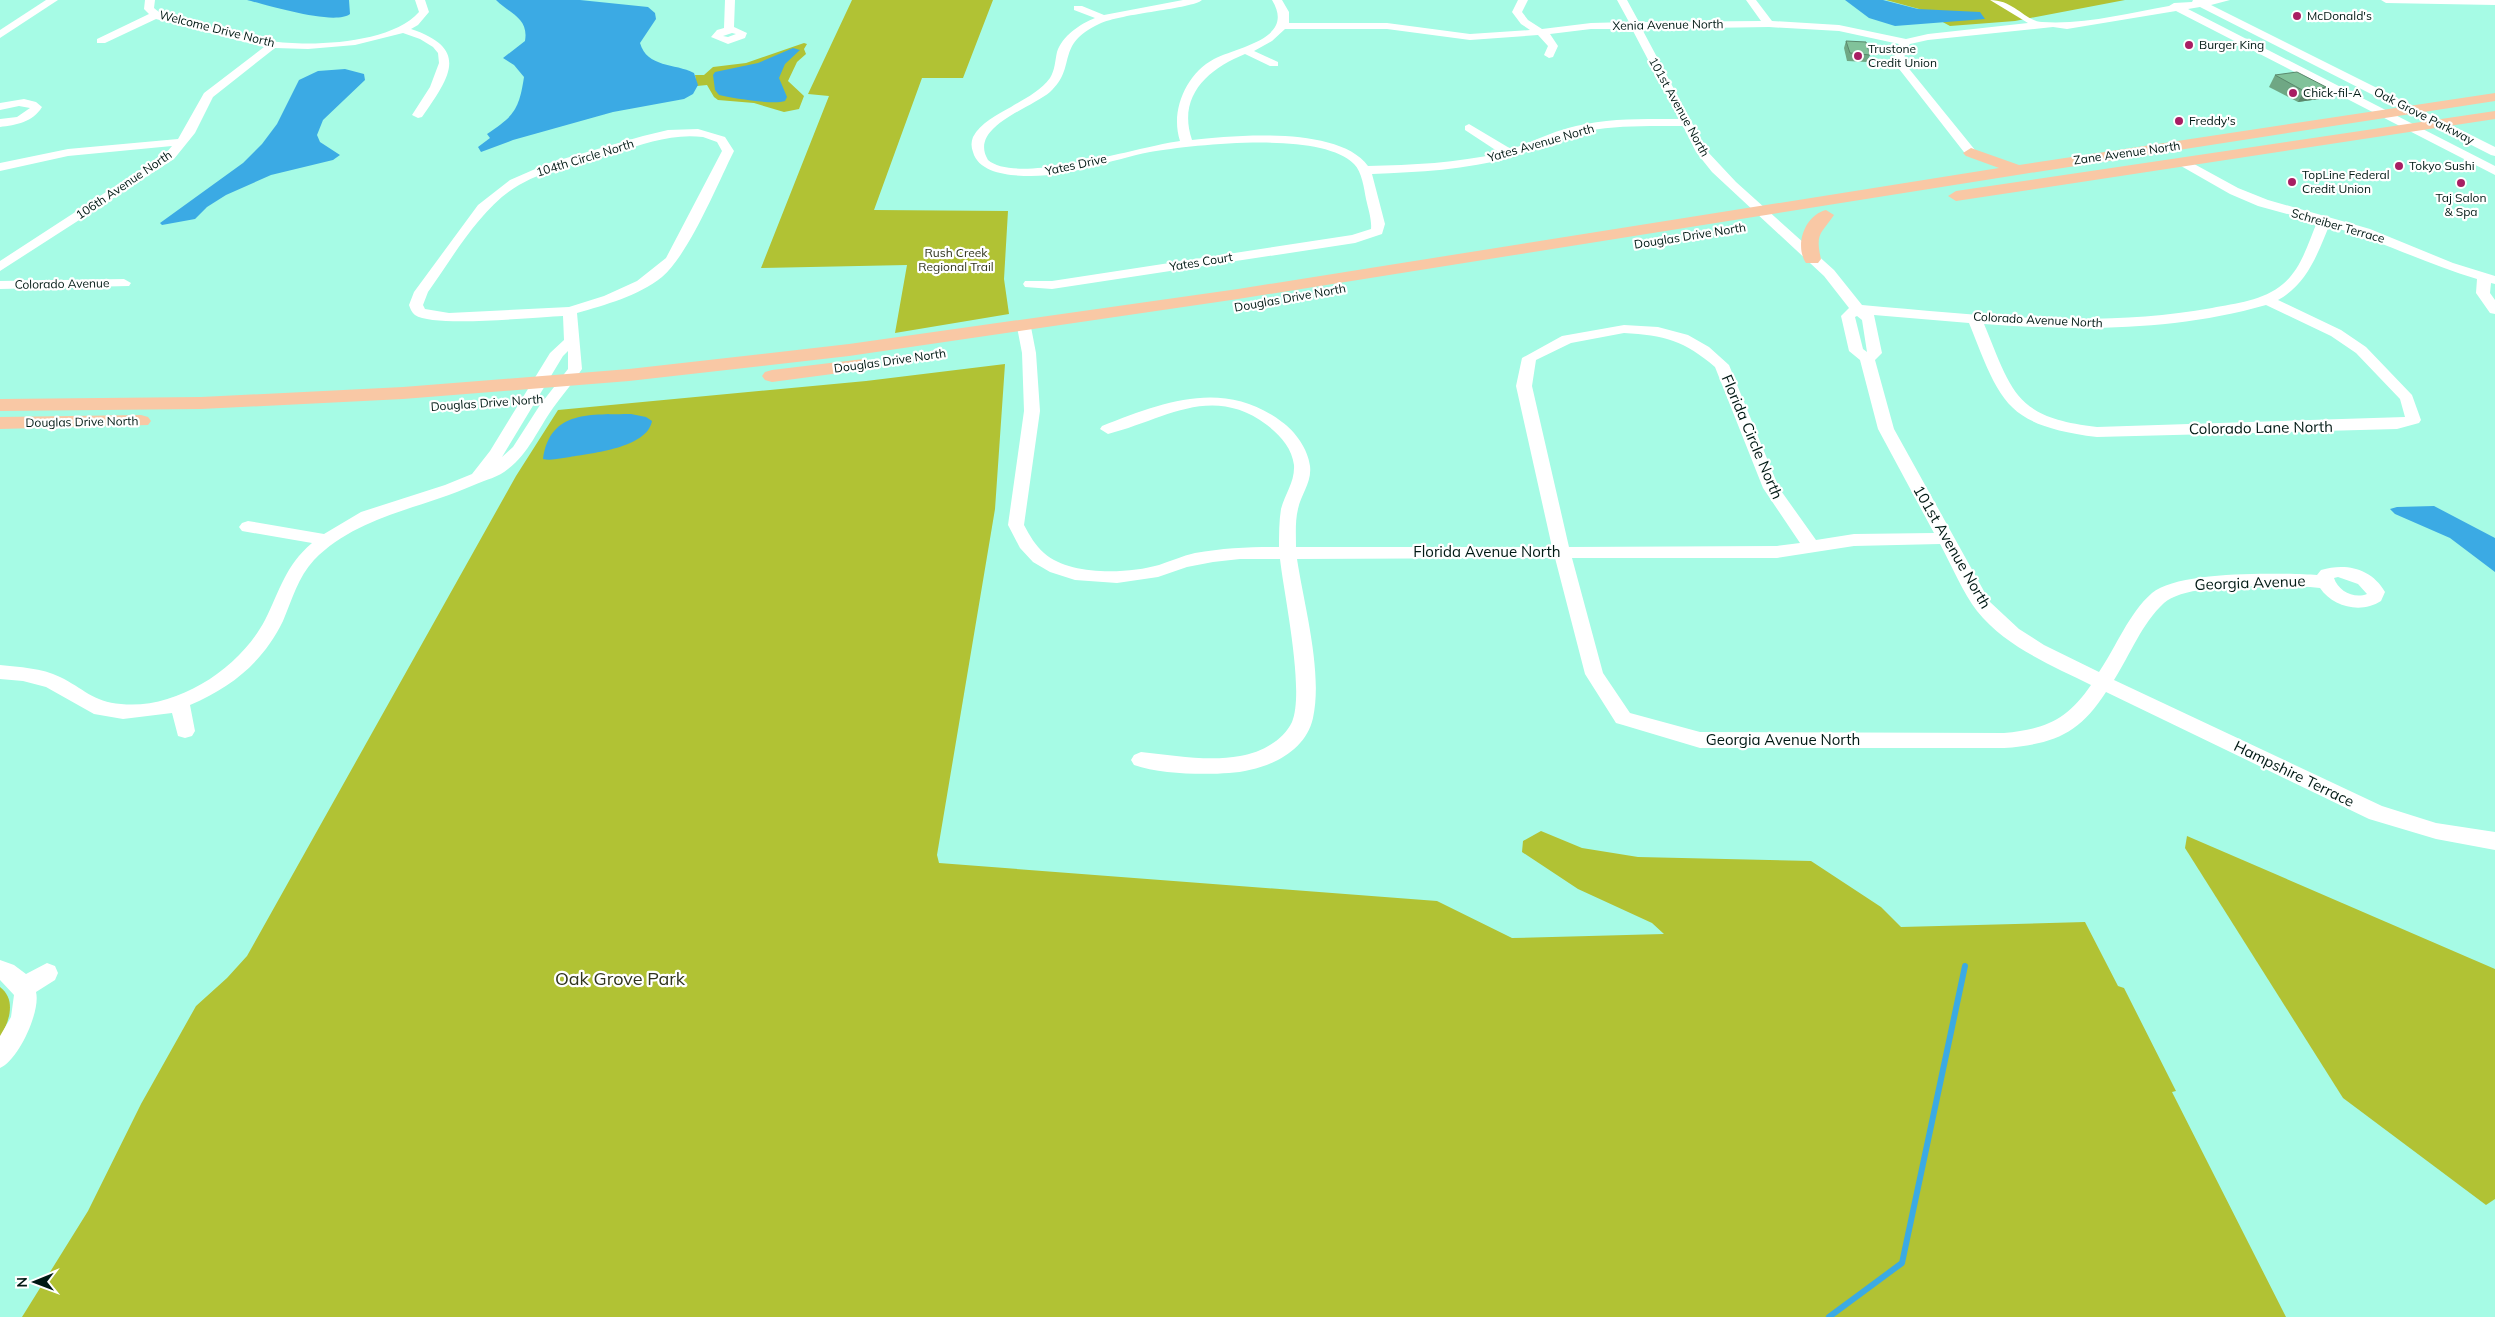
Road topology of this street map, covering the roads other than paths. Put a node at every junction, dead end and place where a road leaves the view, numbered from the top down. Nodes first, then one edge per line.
1 (53, 0) edge
2 (150, 0) edge
3 (420, 0) edge
4 (730, 0) edge
5 (1198, 0) edge
6 (1277, 0) edge
7 (1523, 0) edge
8 (1622, 0) edge
9 (1751, 0) edge
10 (1995, 0) edge
11 (2162, 0) edge
12 (2225, 0) edge
13 (2386, 0) edge
14 (2196, 2) edge
15 (2495, 2) edge
16 (2117, 6) dead end
17 (2175, 7) junction
18 (1078, 8) dead end
19 (156, 15) junction
20 (1104, 18) junction
21 (1769, 24) junction
22 (2053, 24) junction
23 (1634, 25) junction
24 (1282, 26) junction
25 (2040, 26) junction
26 (404, 30) junction
27 (729, 30) dead end
28 (1538, 31) junction
29 (0, 35) edge
30 (101, 41) dead end
31 (1906, 42) junction
32 (273, 45) junction
33 (1246, 51) junction
34 (1549, 55) dead end
35 (1274, 64) dead end
36 (2495, 97) edge
37 (0, 107) edge
38 (2411, 110) junction
39 (2384, 114) junction
40 (418, 115) dead end
41 (2495, 115) edge
42 (0, 123) edge
43 (1688, 123) junction
44 (2439, 124) junction
45 (1469, 128) dead end
46 (2409, 128) junction
47 (183, 142) junction
48 (1187, 144) junction
49 (2495, 152) edge
50 (1971, 153) junction
51 (1510, 154) junction
52 (2185, 163) junction
53 (0, 167) edge
54 (1365, 170) junction
55 (2017, 170) junction
56 (2495, 171) edge
57 (1974, 177) junction
58 (1944, 198) dead end
59 (1904, 204) dead end
60 (1826, 215) junction
61 (1766, 218) junction
62 (2324, 220) junction
63 (1812, 259) junction
64 (0, 267) edge
65 (2489, 279) edge
66 (124, 283) dead end
67 (1030, 284) dead end
68 (0, 285) edge
69 (2268, 300) junction
70 (1856, 309) junction
71 (2495, 310) edge
72 (570, 311) junction
73 (1974, 317) junction
74 (1025, 333) junction
75 (571, 341) junction
76 (567, 381) junction
77 (533, 392) junction
78 (554, 398) junction
79 (0, 405) edge
80 (0, 423) edge
81 (1108, 428) dead end
82 (473, 480) junction
83 (248, 527) dead end
84 (1945, 538) junction
85 (327, 540) junction
86 (1811, 545) junction
87 (1562, 552) junction
88 (1288, 553) junction
89 (2325, 582) dead end
90 (0, 672) edge
91 (2102, 682) junction
92 (180, 703) junction
93 (186, 731) dead end
94 (1141, 760) dead end
95 (2495, 841) edge
96 (0, 970) edge
97 (47, 974) dead end
98 (23, 988) junction
99 (0, 1057) edge

1 - 29 street
2 - 19 street, Welcome Drive North
3 - 26 street, Welcome Drive North
4 - 27 street
5 - 20 street, Yates Drive
6 - 24 street
7 - 28 street
8 - 23 street, 101st Avenue North
9 - 21 street
10 - 25 street
11 - 17 street, Oak Grove Parkway
12 - 14 street, Xenia Avenue North
13 - 15 street
14 - 17 street, Xenia Avenue North
14 - 38 street, Oak Grove Parkway
16 - 22 street, Xenia Avenue North
17 - 22 street, Xenia Avenue North
17 - 39 street, Oak Grove Parkway
18 - 20 street
19 - 30 street
19 - 32 street, Welcome Drive North
20 - 48 street, Yates Drive
21 - 23 street, Xenia Avenue North
21 - 31 street, Xenia Avenue North
22 - 25 street, Xenia Avenue North
23 - 28 street, Xenia Avenue North
23 - 43 street, 101st Avenue North
24 - 28 street, Xenia Avenue North
24 - 33 street
25 - 31 street, Xenia Avenue North
26 - 32 street, Welcome Drive North
26 - 40 street
28 - 34 street
31 - 50 street
32 - 47 street, 106th Avenue North
33 - 35 street
33 - 48 street
36 - 38 main road, Zane Avenue North
37 - 42 street
38 - 39 main road, Zane Avenue North
38 - 44 street, Oak Grove Parkway
39 - 46 street, Oak Grove Parkway
39 - 55 main road, Zane Avenue North
41 - 44 main road, Zane Avenue North
43 - 51 street, Yates Avenue North
43 - 61 street, 101st Avenue North
44 - 46 main road, Zane Avenue North
44 - 49 street, Oak Grove Parkway
45 - 51 street
46 - 52 main road, Zane Avenue North
46 - 56 street, Oak Grove Parkway
47 - 53 street
47 - 64 street, 106th Avenue North
48 - 54 street, Yates Drive
50 - 55 main road
50 - 57 main road
51 - 54 street, Yates Avenue North
52 - 58 main road, Zane Avenue North
52 - 62 street, Schreiber Terrace
54 - 67 street, Yates Court
55 - 57 main road, Zane Avenue North
57 - 61 main road, Zane Avenue North
59 - 60 main road
60 - 61 main road
60 - 63 main road
61 - 63 street, 101st Avenue North
61 - 74 main road, Douglas Drive North
62 - 65 street, Schreiber Terrace
62 - 69 street, Colorado Avenue North
63 - 70 street, 101st Avenue North
65 - 71 street
66 - 68 street, Colorado Avenue
69 - 73 street, Colorado Avenue North
69 - 73 street, Colorado Lane North
70 - 73 street, Colorado Avenue North
70 - 84 street, 101st Avenue North
72 - 72 street, 104th Circle North
72 - 75 street
74 - 76 main road, Douglas Drive North
74 - 78 main road, Douglas Drive North
74 - 88 street, Florida Avenue North
75 - 76 street
75 - 77 street
76 - 77 main road, Douglas Drive North
76 - 78 street
77 - 78 main road, Douglas Drive North
77 - 79 main road, Douglas Drive North
77 - 80 main road, Douglas Drive North
77 - 82 street
78 - 82 street
81 - 88 street
82 - 85 street
83 - 85 street
84 - 86 street, Florida Avenue North
84 - 91 street, 101st Avenue North
85 - 92 street
86 - 87 street, Florida Avenue North
86 - 87 street, Florida Circle North
87 - 88 street, Florida Avenue North
87 - 91 street, Georgia Avenue North
88 - 94 street
89 - 91 street, Georgia Avenue
90 - 92 street
91 - 95 street, Hampshire Terrace
92 - 93 street
96 - 98 street
97 - 98 street
98 - 99 street

